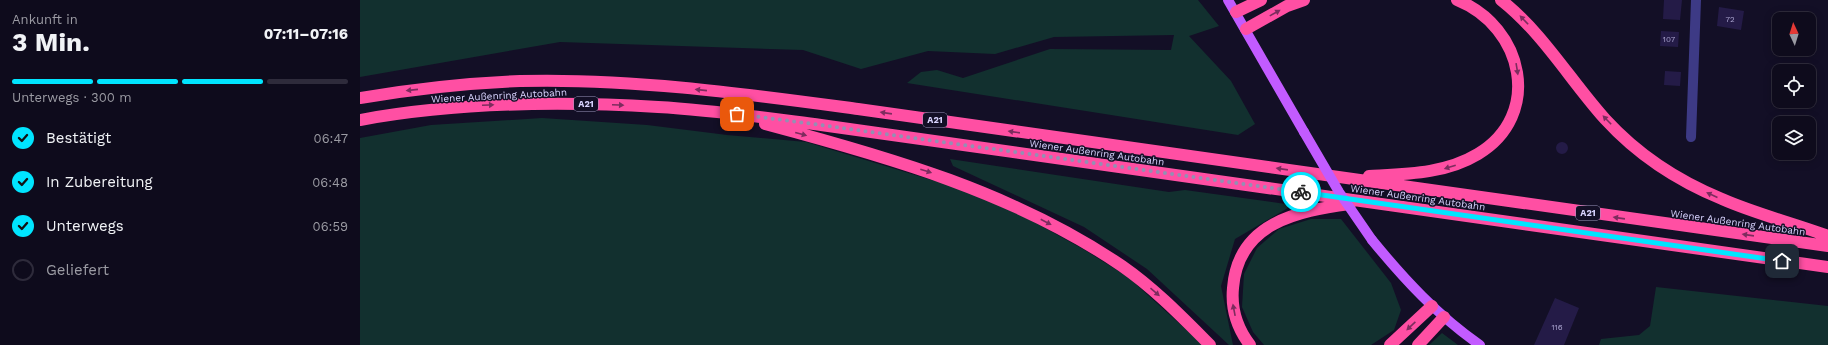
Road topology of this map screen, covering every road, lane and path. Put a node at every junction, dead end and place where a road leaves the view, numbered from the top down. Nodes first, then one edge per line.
1 (1228, 0) edge
2 (1260, 0) edge
3 (1304, 0) edge
4 (1457, 0) edge
5 (1501, 0) edge
6 (1696, 0) edge
7 (1236, 12) junction
8 (1246, 29) junction
9 (360, 98) edge
10 (723, 113) junction
11 (360, 120) edge
12 (1691, 137) dead end
13 (1348, 178) junction
14 (1364, 202) junction
15 (1828, 236) edge
16 (1828, 246) edge
17 (1828, 267) edge
18 (1432, 306) junction
19 (1444, 317) junction
20 (1210, 345) edge
21 (1250, 345) edge
22 (1390, 345) edge
23 (1418, 345) edge
24 (1480, 345) edge

1 - 7 main road
2 - 7 highway
8 -> 3 highway
4 -> 13 highway
15 -> 5 highway
6 - 12 street
7 - 8 main road
8 - 18 main road, bridge
13 -> 9 highway, Wiener Außenring Autobahn / A21
11 -> 10 highway, Wiener Außenring Autobahn / A21
10 - 14 highway, Wiener Außenring Autobahn / A21
10 -> 20 highway
16 -> 13 highway, Wiener Außenring Autobahn / A21
14 - 17 highway, Wiener Außenring Autobahn / A21
21 -> 14 highway
18 - 19 main road
18 -> 22 highway
19 - 23 highway
19 - 24 main road

